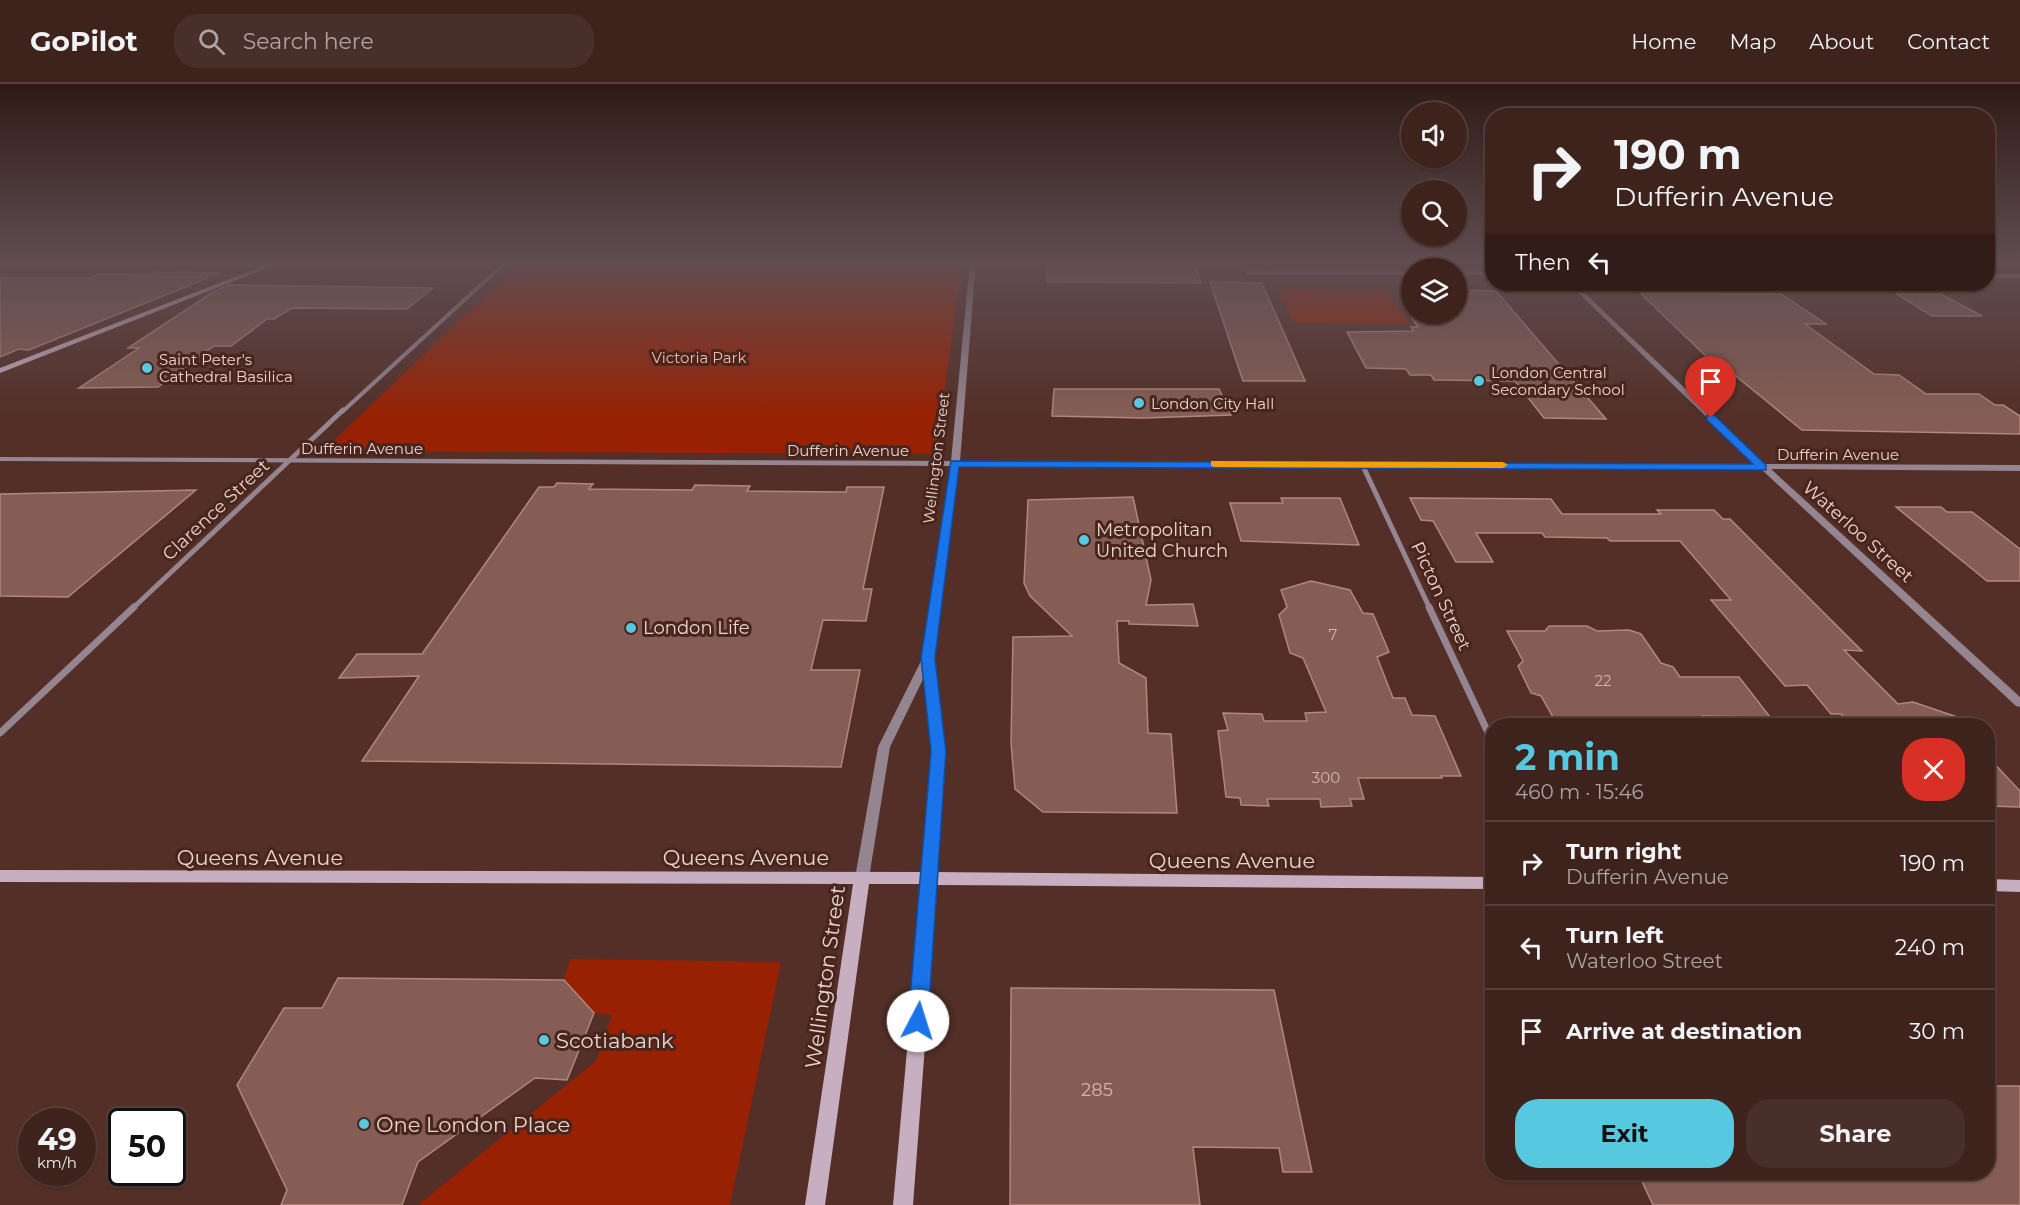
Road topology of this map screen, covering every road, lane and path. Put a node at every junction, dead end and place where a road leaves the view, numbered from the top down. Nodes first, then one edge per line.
1 (148, 313) edge
2 (449, 313) edge
3 (968, 313) edge
4 (1602, 313) edge
5 (0, 371) edge
6 (0, 459) edge
7 (291, 461) junction
8 (954, 464) junction
9 (1362, 464) junction
10 (1762, 467) junction
11 (2020, 468) edge
12 (928, 658) junction
13 (2020, 703) edge
14 (1485, 726) edge
15 (0, 733) edge
16 (0, 876) edge
17 (862, 878) junction
18 (930, 878) junction
19 (1485, 883) edge
20 (1995, 885) edge
21 (2020, 886) edge
22 (815, 1205) edge
23 (903, 1205) edge

1 - 5 main road
2 - 7 street, Clarence Street
3 - 8 street, Wellington Street
4 - 10 street, Waterloo Street
6 - 7 street, Dufferin Avenue
7 - 8 street, Dufferin Avenue
7 - 15 street, Clarence Street
8 - 9 street, Dufferin Avenue
8 - 12 street, Wellington Street
9 - 10 street, Dufferin Avenue
9 - 14 street, Picton Street
10 - 11 street, Dufferin Avenue
10 - 13 street, Waterloo Street
12 - 17 street, Wellington Street
12 - 18 street, Wellington Street
16 - 17 main road, Queens Avenue
17 - 18 main road, Queens Avenue
17 - 22 main road, Wellington Street
18 - 19 main road, Queens Avenue
18 - 23 main road, Wellington Street
20 - 21 main road

